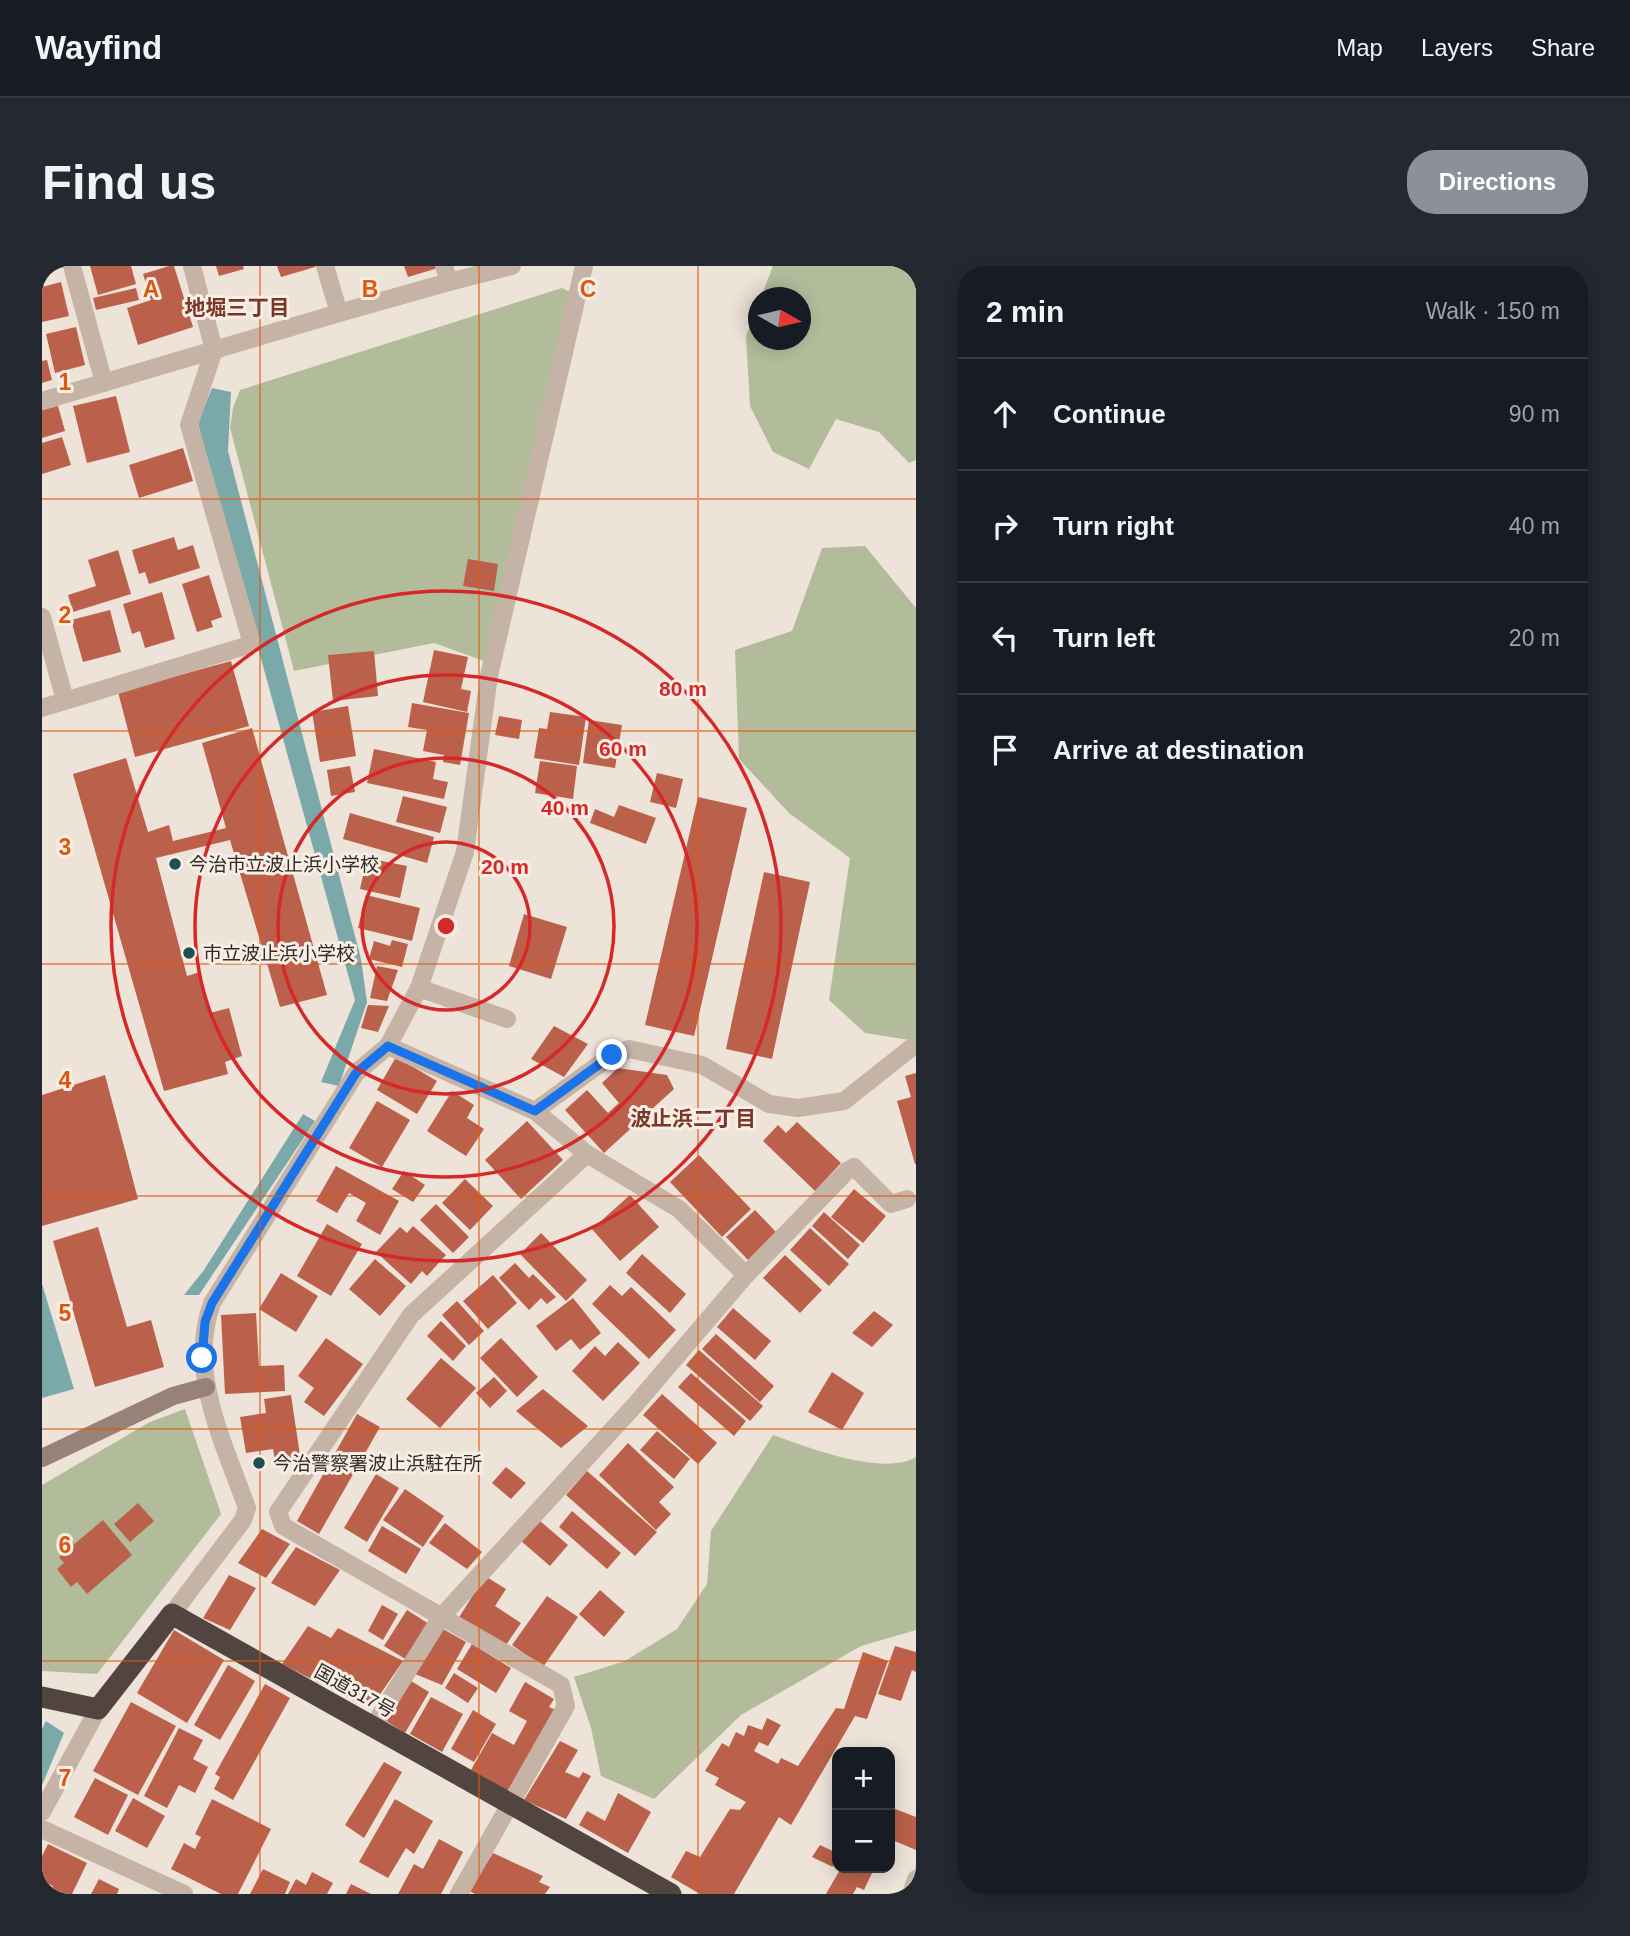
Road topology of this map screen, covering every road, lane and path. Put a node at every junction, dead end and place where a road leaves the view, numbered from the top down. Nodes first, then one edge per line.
1 (72, 266) edge
2 (192, 266) edge
3 (325, 266) edge
4 (512, 266) edge
5 (584, 266) edge
6 (447, 274) edge
7 (340, 313) junction
8 (214, 350) junction
9 (104, 383) junction
10 (42, 401) edge
11 (42, 617) edge
12 (65, 700) junction
13 (42, 708) edge
14 (419, 988) junction
15 (507, 1019) dead end
16 (916, 1044) edge
17 (388, 1046) junction
18 (535, 1111) junction
19 (587, 1154) junction
20 (907, 1199) dead end
21 (746, 1275) junction
22 (206, 1387) junction
23 (42, 1458) edge
24 (247, 1508) junction
25 (278, 1512) junction
26 (172, 1614) junction
27 (441, 1617) junction
28 (42, 1698) edge
29 (98, 1709) junction
30 (373, 1727) junction
31 (508, 1805) junction
32 (42, 1812) edge
33 (42, 1829) edge
34 (916, 1879) edge
35 (184, 1894) edge
36 (459, 1894) edge
37 (671, 1894) edge
38 (911, 1894) edge

1 - 9 street
2 - 8 street
3 - 7 street
4 - 6 street
5 - 14 street
6 - 7 street
7 - 8 street
8 - 9 street
8 - 12 street
9 - 10 street
11 - 12 street
12 - 13 street
14 - 15 street
14 - 17 street
16 - 18 street
17 - 18 street
17 - 22 street
18 - 19 street
19 - 21 street
19 - 25 street
20 - 21 street
21 - 27 street
22 - 23 street
22 - 24 street
24 - 25 street
24 - 26 street
25 - 27 street
26 - 29 highway
26 - 30 highway, 国道317号
27 - 30 street
27 - 31 street
28 - 29 highway
29 - 32 street
30 - 31 highway, 国道317号
31 - 36 street
31 - 37 highway, 国道317号
33 - 35 street
34 - 38 street

